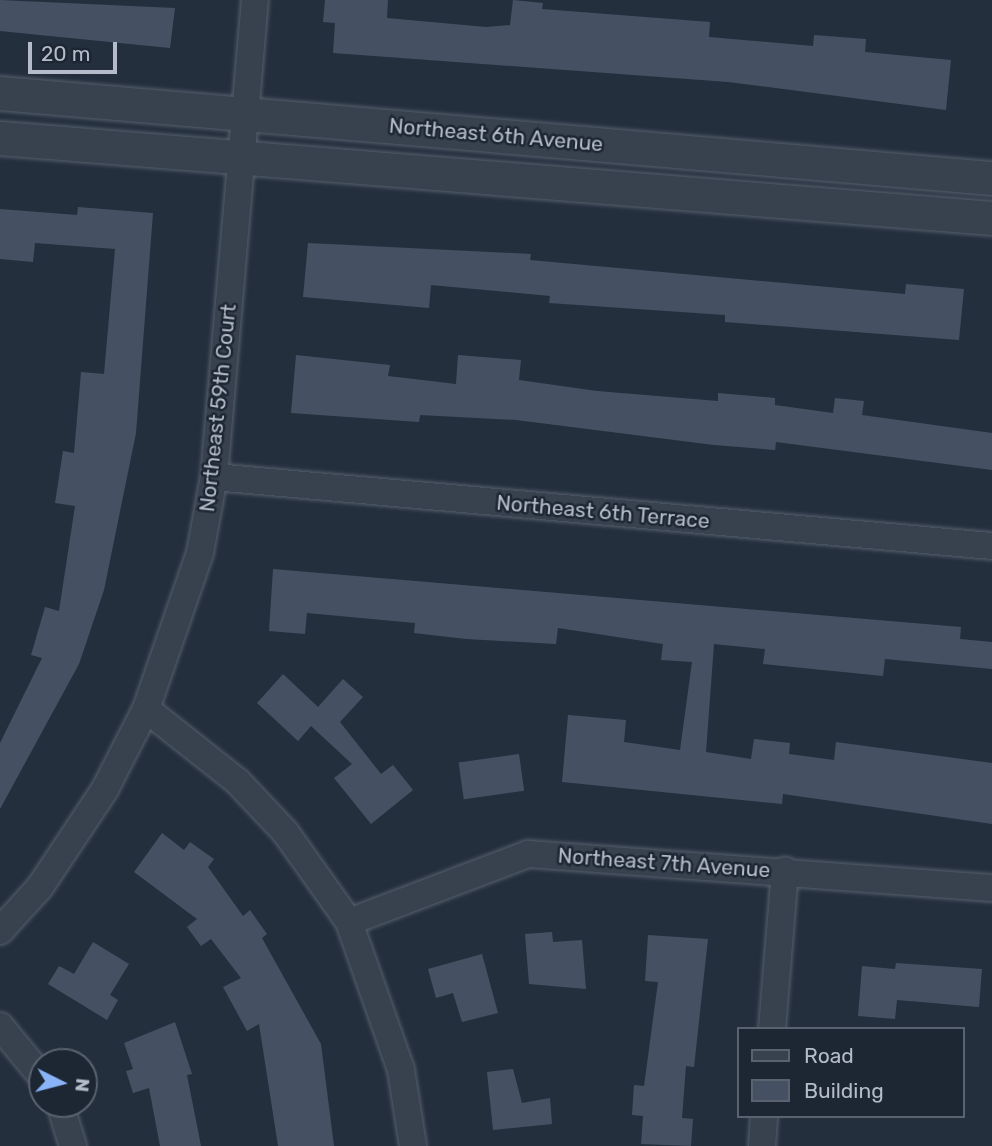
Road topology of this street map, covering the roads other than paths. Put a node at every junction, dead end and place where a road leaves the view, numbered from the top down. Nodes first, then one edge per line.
1 (254, 0) edge
2 (0, 93) edge
3 (245, 114) junction
4 (0, 138) edge
5 (242, 157) junction
6 (992, 178) edge
7 (992, 218) edge
8 (215, 477) junction
9 (992, 546) edge
10 (146, 709) junction
11 (785, 871) junction
12 (992, 888) edge
13 (349, 922) junction
14 (0, 931) edge
15 (0, 1026) edge
16 (772, 1027) edge
17 (28, 1060) edge
18 (65, 1118) edge
19 (764, 1118) edge
20 (74, 1146) edge
21 (413, 1146) edge
22 (762, 1146) edge

1 - 3 street, Northeast 59th Court
2 - 3 street, Northeast 6th Avenue
3 - 5 street, Northeast 59th Court
3 - 6 street, Northeast 6th Avenue
4 - 5 street, Northeast 6th Avenue
5 - 7 street, Northeast 6th Avenue
5 - 8 street, Northeast 59th Court
8 - 9 street, Northeast 6th Terrace
8 - 10 street, Northeast 59th Court
10 - 13 street
10 - 14 street, Northeast 59th Court
11 - 12 street, Northeast 7th Avenue
11 - 13 street, Northeast 7th Avenue
11 - 16 street
13 - 21 street
15 - 17 street
18 - 20 street
19 - 22 street

